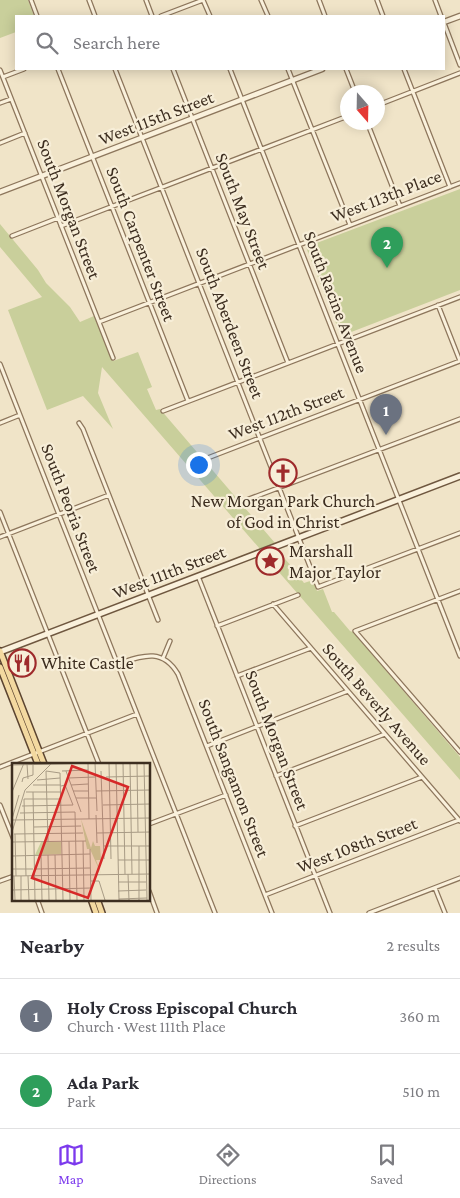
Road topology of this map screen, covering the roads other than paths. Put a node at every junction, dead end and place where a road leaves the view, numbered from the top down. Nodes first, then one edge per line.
1 (31, 0) edge
2 (89, 0) edge
3 (146, 0) edge
4 (203, 0) edge
5 (261, 0) edge
6 (319, 0) edge
7 (377, 0) edge
8 (435, 0) edge
9 (37, 15) edge
10 (95, 15) edge
11 (152, 15) edge
12 (164, 15) edge
13 (210, 15) edge
14 (268, 15) edge
15 (325, 15) edge
16 (383, 15) edge
17 (441, 15) edge
18 (460, 16) edge
19 (445, 23) edge
20 (445, 26) edge
21 (460, 65) edge
22 (0, 70) edge
23 (21, 70) edge
24 (58, 70) edge
25 (115, 70) edge
26 (173, 70) edge
27 (230, 70) edge
28 (288, 70) edge
29 (319, 70) edge
30 (346, 70) edge
31 (404, 70) edge
32 (460, 73) edge
33 (3, 77) junction
34 (293, 80) junction
35 (352, 85) edge
36 (412, 91) junction
37 (11, 99) junction
38 (242, 99) junction
39 (385, 102) edge
40 (0, 103) edge
41 (192, 118) junction
42 (340, 119) edge
43 (312, 130) junction
44 (370, 130) edge
45 (25, 134) junction
46 (142, 138) junction
47 (0, 143) edge
48 (262, 149) junction
49 (92, 157) junction
50 (212, 168) junction
51 (42, 176) junction
52 (460, 183) edge
53 (162, 187) junction
54 (450, 187) junction
55 (0, 192) edge
56 (400, 206) junction
57 (112, 207) junction
58 (58, 218) junction
59 (350, 225) junction
60 (61, 226) junction
61 (12, 236) dead end
62 (299, 245) junction
63 (249, 264) junction
64 (199, 283) junction
65 (460, 297) edge
66 (149, 302) junction
67 (438, 305) junction
68 (99, 322) junction
69 (338, 344) junction
70 (113, 358) dead end
71 (460, 361) edge
72 (288, 363) junction
73 (0, 364) edge
74 (238, 382) junction
75 (360, 400) junction
76 (188, 401) junction
77 (163, 410) dead end
78 (20, 415) junction
79 (460, 419) edge
80 (0, 422) edge
81 (78, 423) dead end
82 (260, 438) junction
83 (379, 450) junction
84 (205, 458) dead end
85 (460, 476) edge
86 (279, 488) junction
87 (108, 495) junction
88 (399, 500) junction
89 (241, 502) dead end
90 (0, 512) edge
91 (59, 514) junction
92 (460, 533) edge
93 (9, 534) junction
94 (0, 537) edge
95 (299, 538) junction
96 (418, 549) junction
97 (198, 576) junction
98 (460, 591) edge
99 (148, 595) junction
100 (298, 595) dead end
101 (438, 599) junction
102 (273, 604) junction
103 (98, 614) junction
104 (158, 620) dead end
105 (217, 626) junction
106 (48, 634) junction
107 (170, 640) dead end
108 (311, 648) junction
109 (459, 649) edge
110 (0, 652) edge
111 (460, 656) edge
112 (163, 658) junction
113 (117, 664) junction
114 (0, 667) edge
115 (237, 676) junction
116 (348, 691) junction
117 (137, 714) junction
118 (257, 726) junction
119 (87, 733) junction
120 (385, 734) junction
121 (207, 746) junction
122 (460, 752) edge
123 (36, 753) junction
124 (38, 763) edge
125 (43, 763) edge
126 (99, 763) edge
127 (0, 767) edge
128 (276, 776) junction
129 (422, 777) junction
130 (226, 794) junction
131 (0, 805) edge
132 (176, 814) junction
133 (460, 821) edge
134 (150, 824) edge
135 (296, 826) junction
136 (12, 835) edge
137 (315, 876) junction
138 (12, 877) edge
139 (460, 878) edge
140 (0, 881) edge
141 (435, 888) junction
142 (265, 894) junction
143 (150, 895) edge
144 (37, 900) edge
145 (91, 900) edge
146 (97, 900) edge
147 (42, 913) edge
148 (96, 913) edge
149 (102, 913) edge
150 (157, 913) edge
151 (214, 913) edge
152 (272, 913) edge
153 (330, 913) edge
154 (368, 913) edge
155 (445, 913) edge

1 - 9 street
2 - 10 street
3 - 11 street
4 - 12 street
4 - 13 street
5 - 14 street
6 - 15 street
7 - 16 street
8 - 17 street
18 - 19 street
20 - 21 street
22 - 33 street, South Morgan Street
23 - 33 street
24 - 49 street, South Carpenter Street
25 - 46 street, South Aberdeen Street
26 - 41 street, South May Street
27 - 38 street, South Racine Avenue
28 - 34 street
29 - 34 street, West 115th Street
30 - 35 street
31 - 36 street
32 - 36 street
33 - 37 street, South Morgan Street
34 - 38 street, West 115th Street
34 - 43 street
36 - 39 street
36 - 54 street
37 - 40 street
37 - 45 street, South Morgan Street
38 - 41 street, West 115th Street
38 - 48 street, South Racine Avenue
41 - 46 street, West 115th Street
41 - 50 street, South May Street
42 - 43 street
43 - 48 street
43 - 59 street
44 - 56 street
45 - 47 street
45 - 51 street, South Morgan Street
46 - 49 street, West 115th Street
46 - 53 street, South Aberdeen Street
48 - 50 street
48 - 62 street, South Racine Avenue
49 - 51 street, West 115th Street
49 - 57 street, South Carpenter Street
50 - 53 street
50 - 63 street, South May Street
51 - 55 street, West 115th Street
51 - 58 street, South Morgan Street
52 - 54 street, West 113th Place
53 - 57 street
53 - 64 street, South Aberdeen Street
54 - 56 street, West 113th Place
56 - 59 street, West 113th Place
57 - 60 street
57 - 66 street, South Carpenter Street
58 - 60 street, South Morgan Street
58 - 61 street
59 - 62 street, West 113th Place
60 - 68 street, South Morgan Street
62 - 63 street, West 113th Place
62 - 69 street, South Racine Avenue
63 - 64 street, West 113th Place
63 - 72 street, South May Street
64 - 66 street, West 113th Place
64 - 74 street, South Aberdeen Street
65 - 67 street
66 - 68 street, West 113th Place
66 - 76 street, South Carpenter Street
67 - 69 street
67 - 71 street
68 - 70 street, South Morgan Street
69 - 72 street
69 - 75 street, South Racine Avenue
71 - 75 street, West 112th Street
72 - 74 street
73 - 78 street, South Peoria Street
74 - 76 street
74 - 82 street, South Aberdeen Street
75 - 82 street, West 112th Street
75 - 83 street, South Racine Avenue
76 - 77 street
78 - 80 street
78 - 91 street, South Peoria Street
79 - 83 street
81 - 87 street
82 - 84 street, West 112th Street
82 - 86 street, South Aberdeen Street
83 - 86 street
83 - 88 street, South Racine Avenue
85 - 88 main road, West 111th Street
86 - 89 street
86 - 95 street, South Aberdeen Street
87 - 91 street
87 - 99 street
88 - 95 main road, West 111th Street
88 - 96 street, South Racine Avenue
90 - 93 street
91 - 93 street
91 - 103 street, South Peoria Street
92 - 96 street
93 - 94 street
93 - 106 street
95 - 96 street, South Aberdeen Street
95 - 97 main road, West 111th Street
96 - 101 street, South Racine Avenue
97 - 99 main road, West 111th Street
97 - 105 street, South Morgan Street
98 - 101 street
99 - 103 main road, West 111th Street
99 - 104 street
100 - 102 street
101 - 109 street, South Racine Avenue
101 - 122 street
102 - 105 street
102 - 108 street, South Beverly Avenue
103 - 106 main road, West 111th Street
103 - 113 street, South Peoria Street
105 - 115 street, South Morgan Street
106 - 110 main road, West 111th Street
106 - 119 street
107 - 112 street
108 - 115 street
108 - 116 street, South Beverly Avenue
109 - 111 street, South Racine Avenue
110 - 123 main road
112 - 113 street
112 - 121 street, South Sangamon Street
113 - 117 street, South Peoria Street
114 - 123 main road
115 - 118 street, South Morgan Street
116 - 118 street
116 - 120 street, South Beverly Avenue
117 - 119 street
117 - 132 street, South Peoria Street
118 - 121 street
118 - 128 street, South Morgan Street
119 - 123 street
119 - 126 street
120 - 128 street
120 - 129 street, South Beverly Avenue
121 - 130 street, South Sangamon Street
123 - 124 main road
123 - 125 main road
123 - 127 street
128 - 135 street, South Morgan Street
129 - 133 street, South Beverly Avenue
129 - 135 street
130 - 132 street
130 - 142 street, South Sangamon Street
131 - 136 street
132 - 134 street
132 - 151 street, South Peoria Street
133 - 137 street, West 108th Street
135 - 137 street, South Morgan Street
137 - 142 street, West 108th Street
137 - 153 street, South Morgan Street
138 - 140 street
139 - 141 street
141 - 154 street
141 - 155 street
142 - 152 street, South Sangamon Street
143 - 150 street
144 - 147 street
145 - 148 main road
146 - 149 main road

